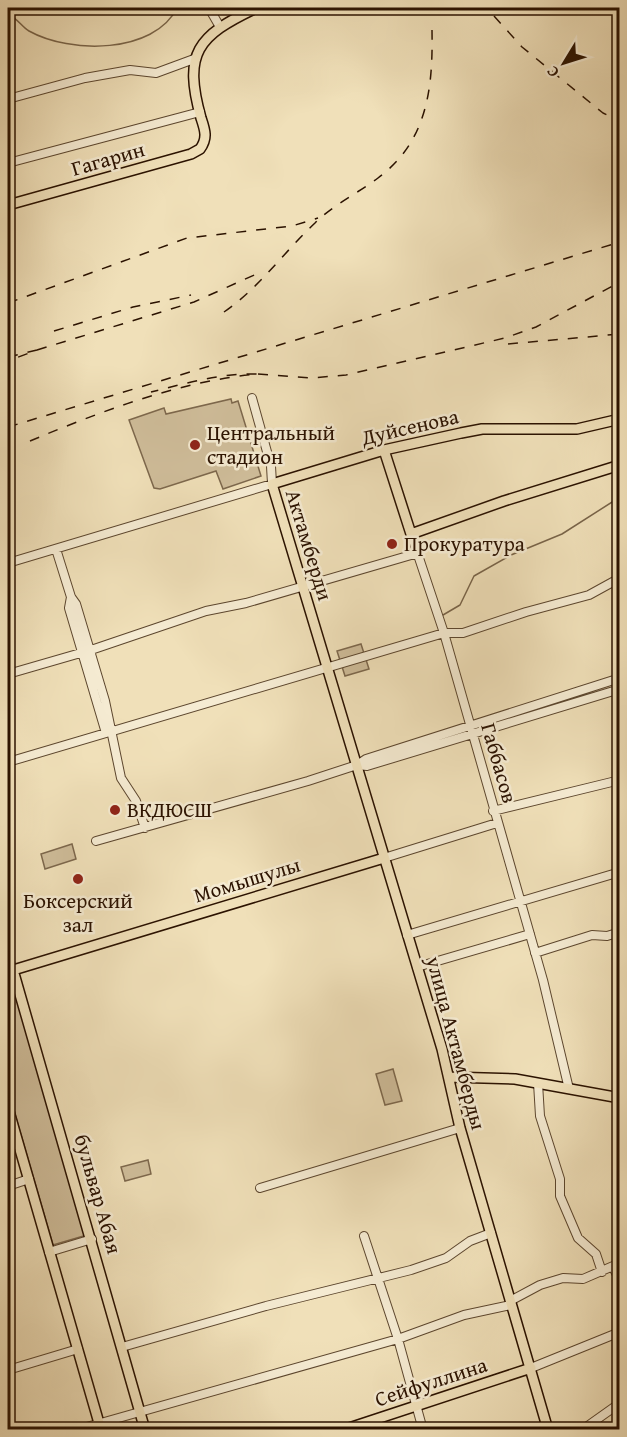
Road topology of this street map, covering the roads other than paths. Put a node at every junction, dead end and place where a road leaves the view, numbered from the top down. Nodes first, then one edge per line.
1 (209, 8) edge
2 (256, 8) edge
3 (220, 27) junction
4 (194, 59) junction
5 (8, 99) edge
6 (200, 112) junction
7 (8, 163) edge
8 (8, 205) edge
9 (252, 398) dead end
10 (620, 419) edge
11 (384, 450) junction
12 (620, 465) edge
13 (272, 484) junction
14 (411, 534) junction
15 (56, 549) junction
16 (418, 553) junction
17 (8, 563) edge
18 (620, 578) edge
19 (303, 586) junction
20 (444, 633) junction
21 (86, 651) junction
22 (327, 667) junction
23 (8, 674) edge
24 (620, 678) edge
25 (620, 689) edge
26 (470, 730) junction
27 (109, 732) junction
28 (8, 762) edge
29 (357, 765) junction
30 (620, 780) edge
31 (493, 811) junction
32 (497, 822) junction
33 (145, 828) junction
34 (96, 841) dead end
35 (384, 858) junction
36 (620, 872) edge
37 (521, 902) junction
38 (620, 932) edge
39 (530, 934) junction
40 (407, 935) junction
41 (8, 953) edge
42 (535, 953) junction
43 (417, 967) junction
44 (11, 971) edge
45 (449, 1077) junction
46 (538, 1083) junction
47 (569, 1089) junction
48 (620, 1098) edge
49 (8, 1108) edge
50 (460, 1128) junction
51 (29, 1179) junction
52 (8, 1186) edge
53 (260, 1188) dead end
54 (491, 1233) junction
55 (364, 1236) dead end
56 (92, 1239) junction
57 (49, 1252) junction
58 (616, 1265) edge
59 (602, 1272) junction
60 (379, 1278) junction
61 (620, 1281) edge
62 (511, 1303) junction
63 (620, 1332) edge
64 (398, 1339) junction
65 (122, 1347) junction
66 (78, 1349) junction
67 (531, 1368) junction
68 (8, 1370) edge
69 (620, 1403) edge
70 (417, 1406) junction
71 (140, 1411) junction
72 (100, 1426) edge
73 (75, 1430) edge
74 (145, 1430) edge
75 (343, 1430) edge
76 (423, 1430) edge
77 (548, 1430) edge
78 (582, 1430) edge

1 - 3 street
2 - 3 main road
3 - 4 main road
4 - 5 street
4 - 6 main road
6 - 7 street
6 - 8 main road, Гагарин
9 - 13 street, Актамберди
10 - 11 main road, Дуйсенова
11 - 13 main road, Дуйсенова
11 - 14 main road, Габбасов
12 - 14 main road
13 - 15 street, Дуйсенова
13 - 19 main road, Актамберди
14 - 16 street, Габбасов
15 - 17 street, Дуйсенова
15 - 21 street
16 - 19 street
16 - 20 street, Габбасов
18 - 20 street
19 - 21 street
19 - 22 main road, Актамберди
20 - 22 street
20 - 26 street, Габбасов
21 - 23 street
21 - 27 street
22 - 27 street
22 - 29 main road, улица Актамберды
24 - 26 street
25 - 26 street
26 - 29 street
26 - 31 street, Габбасов
27 - 28 street
27 - 33 street
29 - 33 street
29 - 35 main road, улица Актамберды
30 - 31 street
31 - 32 street, Габбасов
32 - 35 street, Момышулы
32 - 37 street, Габбасов
33 - 34 street
35 - 40 main road, улица Актамберды
35 - 44 main road, Момышулы
36 - 37 street
37 - 39 street, Габбасов
37 - 40 street
38 - 42 street
39 - 42 street, Габбасов
39 - 43 street
40 - 43 main road, улица Актамберды
41 - 44 street
42 - 47 street, Габбасов
43 - 45 main road, улица Актамберды
44 - 56 main road, бульвар Абая
45 - 46 main road
45 - 50 main road, улица Актамберды
46 - 47 main road
46 - 59 street
47 - 48 main road
49 - 51 main road
50 - 53 street
50 - 54 main road, улица Актамберды
51 - 52 street
51 - 57 main road
54 - 60 street
54 - 62 main road, улица Актамберды
55 - 60 street
56 - 57 street
56 - 65 main road, бульвар Абая
57 - 66 main road
58 - 59 street
58 - 61 street
59 - 62 street
60 - 64 street
60 - 65 street
62 - 64 street
62 - 67 main road, улица Актамберды
63 - 67 street
64 - 70 street
64 - 71 street
65 - 71 main road, бульвар Абая
66 - 68 street
66 - 72 main road
67 - 70 main road, Сейфуллина
67 - 77 main road, улица Актамберды
69 - 78 street
70 - 75 main road, Сейфуллина
70 - 76 street
71 - 72 street
71 - 74 main road, бульвар Абая
72 - 73 street

